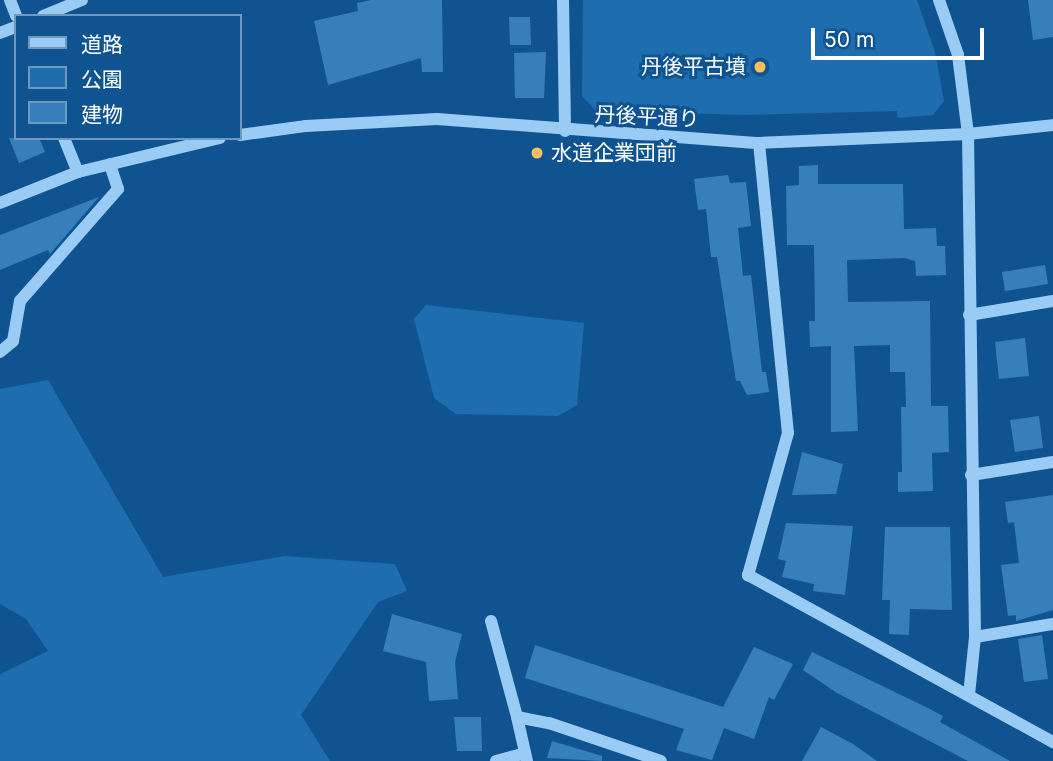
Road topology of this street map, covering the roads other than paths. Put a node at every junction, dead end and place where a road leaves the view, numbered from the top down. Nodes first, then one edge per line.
1 (82, 0) edge
2 (564, 0) edge
3 (939, 0) edge
4 (48, 14) edge
5 (1053, 125) edge
6 (565, 131) junction
7 (968, 134) junction
8 (242, 135) edge
9 (66, 140) edge
10 (212, 140) edge
11 (759, 142) junction
12 (110, 164) junction
13 (78, 172) junction
14 (0, 203) edge
15 (1053, 302) edge
16 (969, 315) junction
17 (0, 352) edge
18 (1053, 462) edge
19 (971, 475) junction
20 (491, 621) dead end
21 (1053, 624) edge
22 (975, 637) junction
23 (969, 695) junction
24 (517, 717) junction
25 (1053, 742) edge
26 (526, 757) edge
27 (496, 761) edge
28 (661, 761) edge

1 - 4 street
2 - 6 street
3 - 7 street
5 - 7 street, 丹後平通り
6 - 8 street, 丹後平通り
6 - 11 street, 丹後平通り
7 - 11 street, 丹後平通り
7 - 16 street
9 - 13 street
10 - 12 street
11 - 23 street
12 - 13 street
12 - 17 street
13 - 14 street
15 - 16 street
16 - 19 street
18 - 19 street
19 - 22 street
20 - 24 street
21 - 22 street
22 - 23 street
23 - 25 street
24 - 26 street
24 - 28 street
26 - 27 street

